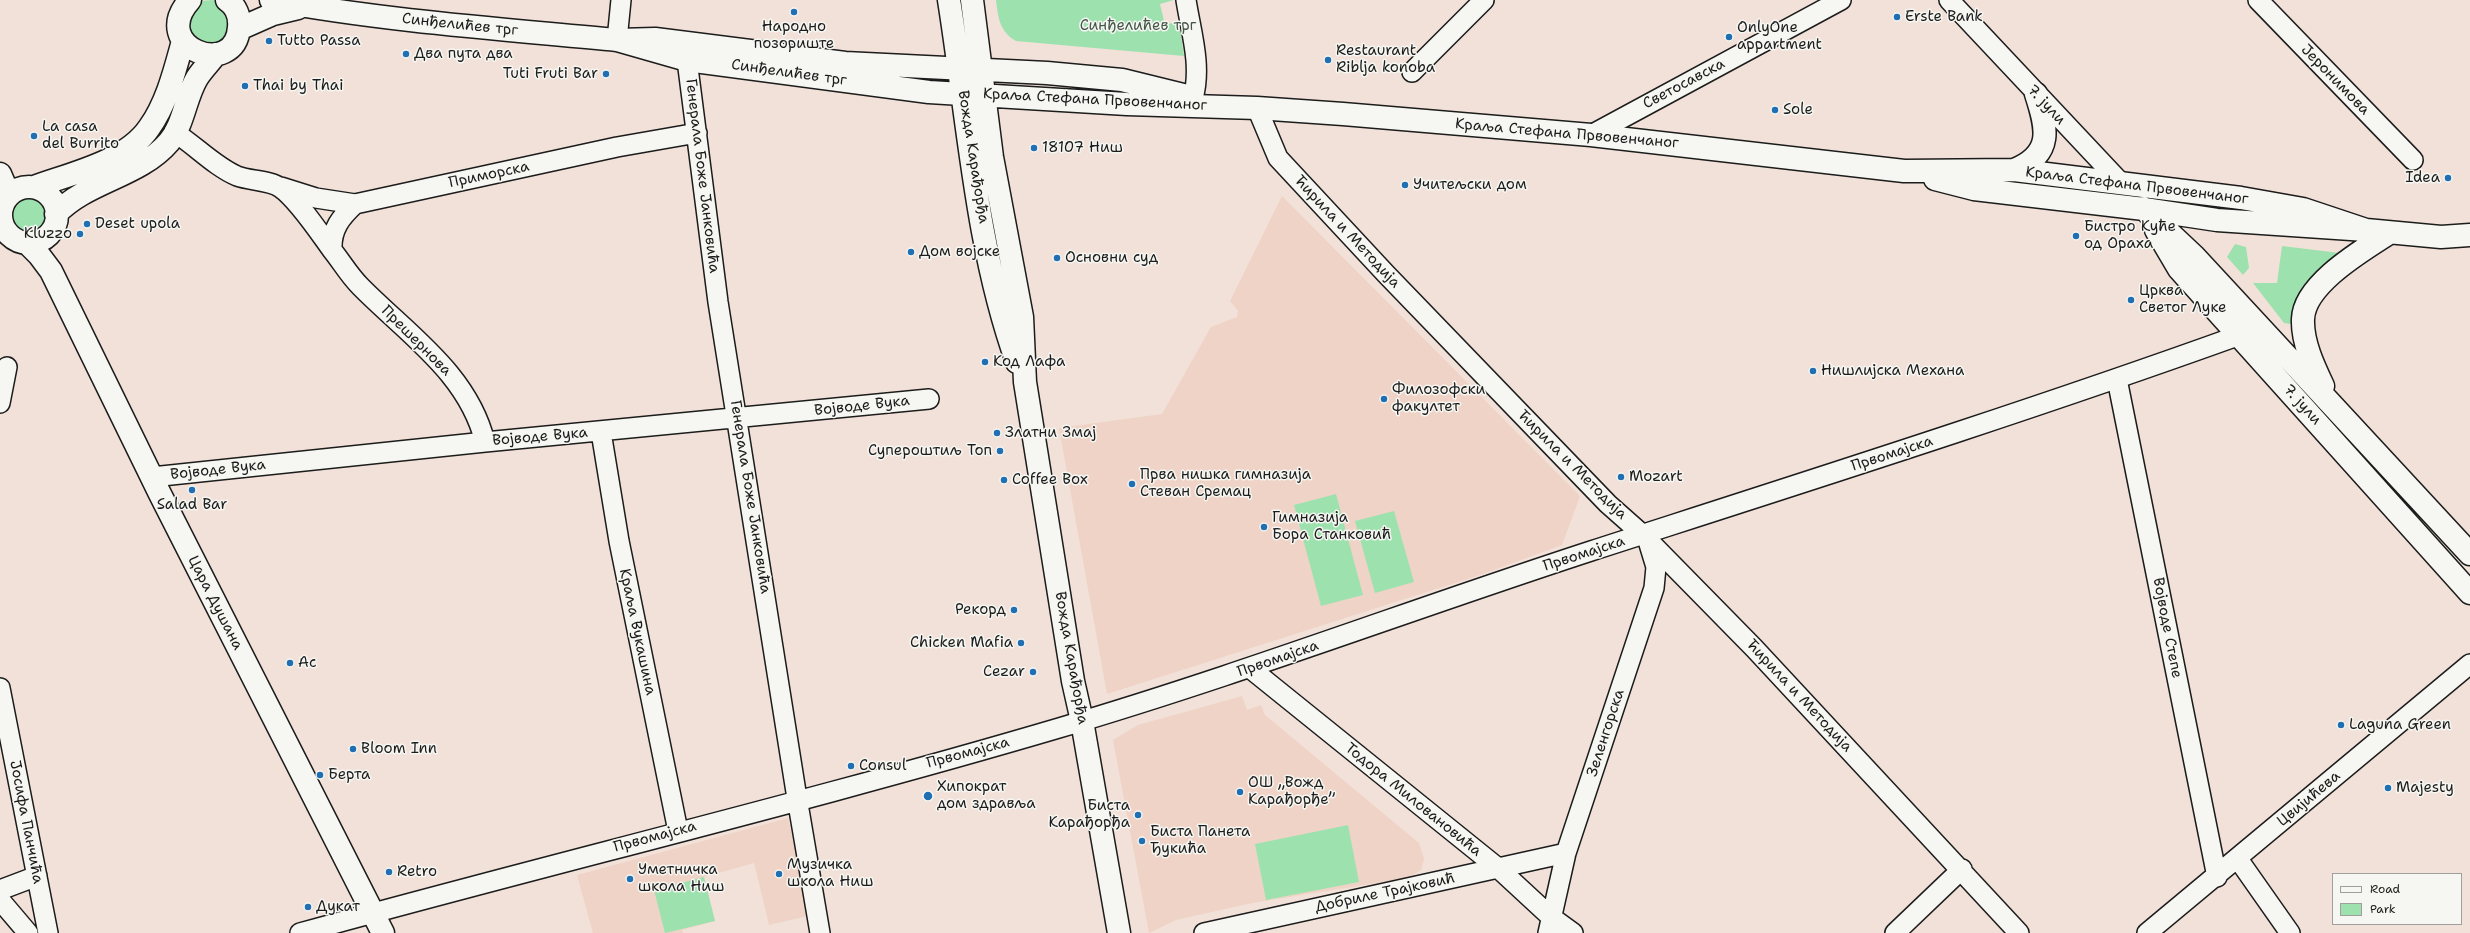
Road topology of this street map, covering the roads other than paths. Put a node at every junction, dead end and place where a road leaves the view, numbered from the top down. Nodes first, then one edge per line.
1 (190, 0) edge
2 (227, 0) edge
3 (271, 0) edge
4 (621, 0) edge
5 (949, 0) edge
6 (972, 0) edge
7 (1186, 0) edge
8 (1484, 0) edge
9 (1841, 0) edge
10 (1949, 0) edge
11 (2258, 0) edge
12 (303, 7) junction
13 (239, 29) junction
14 (618, 40) junction
15 (183, 41) junction
16 (216, 54) junction
17 (687, 60) junction
18 (959, 69) junction
19 (982, 70) junction
20 (1412, 72) dead end
21 (963, 94) junction
22 (2036, 94) junction
23 (985, 96) junction
24 (1193, 98) junction
25 (1228, 106) junction
26 (1256, 108) junction
27 (174, 132) junction
28 (698, 133) junction
29 (1591, 135) junction
30 (2413, 160) dead end
31 (2014, 170) junction
32 (1904, 171) junction
33 (0, 174) edge
34 (2122, 184) junction
35 (34, 187) junction
36 (281, 187) junction
37 (9, 195) junction
38 (355, 204) junction
39 (2144, 209) junction
40 (0, 214) edge
41 (52, 224) junction
42 (2366, 230) junction
43 (2389, 233) junction
44 (2470, 235) edge
45 (14, 242) edge
46 (332, 250) junction
47 (51, 272) junction
48 (2240, 335) junction
49 (7, 367) dead end
50 (2117, 380) junction
51 (1025, 382) junction
52 (929, 399) dead end
53 (0, 402) edge
54 (2331, 402) junction
55 (738, 419) junction
56 (601, 432) junction
57 (485, 442) junction
58 (152, 478) junction
59 (1643, 535) junction
60 (2470, 554) edge
61 (2470, 593) edge
62 (2470, 664) edge
63 (1251, 668) junction
64 (0, 688) edge
65 (1082, 721) junction
66 (798, 801) junction
67 (678, 831) junction
68 (1566, 853) junction
69 (2238, 859) junction
70 (1498, 868) junction
71 (1962, 869) junction
72 (37, 876) junction
73 (2217, 877) junction
74 (0, 890) edge
75 (0, 900) edge
76 (373, 913) junction
77 (1550, 925) edge
78 (28, 933) edge
79 (48, 933) edge
80 (300, 933) edge
81 (383, 933) edge
82 (820, 933) edge
83 (1119, 933) edge
84 (1204, 933) edge
85 (1573, 933) edge
86 (1895, 933) edge
87 (2020, 933) edge
88 (2147, 933) edge
89 (2290, 933) edge

1 - 15 main road
2 - 13 main road
3 - 12 main road, Синђелићев трг
4 - 14 street
5 - 18 main road, Вожда Карађорђа
6 - 19 main road, Вожда Карађорђа
7 - 24 street
8 - 20 street
9 - 29 street, Светосавска
10 - 22 street, 7. јули
11 - 30 street, Јеронимова
12 - 13 main road, Синђелићев трг
12 - 14 main road, Синђелићев трг
13 - 16 main road
14 - 17 main road, Синђелићев трг
14 - 18 main road, Синђелићев трг
15 - 16 main road
15 - 35 main road
16 - 27 main road
17 - 21 main road, Синђелићев трг
17 - 28 street, Генерала Боже Јанковића
18 - 19 main road, Краља Стефана Првовенчаног
18 - 21 main road, Вожда Карађорђа
19 - 23 main road, Вожда Карађорђа
19 - 24 main road, Краља Стефана Првовенчаног
21 - 23 main road, Краља Стефана Првовенчаног
21 - 51 main road, Вожда Карађорђа
22 - 31 main road
22 - 34 street, 7. јули
23 - 25 main road, Краља Стефана Првовенчаног
23 - 51 main road, Вожда Карађорђа
24 - 25 main road, Краља Стефана Првовенчаног
25 - 26 main road, Краља Стефана Првовенчаног
26 - 29 main road, Краља Стефана Првовенчаног
26 - 59 street, Ћирила и Методија
27 - 36 street
27 - 41 main road
28 - 38 street, Приморска
28 - 55 street, Генерала Боже Јанковића
29 - 32 main road, Краља Стефана Првовенчаног
31 - 32 main road, Краља Стефана Првовенчаног
31 - 34 main road, Краља Стефана Првовенчаног
32 - 39 main road, Краља Стефана Првовенчаног
33 - 37 main road
34 - 39 main road, 7. јули
34 - 42 main road, Краља Стефана Првовенчаног
35 - 37 main road
35 - 41 main road
36 - 38 street, Приморска
36 - 46 street, Прешернова
37 - 40 main road
38 - 46 street
39 - 42 main road, Краља Стефана Првовенчаног
39 - 48 main road, 7. јули
39 - 54 main road, 7. јули
40 - 45 main road
41 - 45 main road
41 - 47 main road, Цара Душана
42 - 43 main road, Краља Стефана Првовенчаног
43 - 44 main road, Краља Стефана Првовенчаног
43 - 54 main road
45 - 47 main road, Цара Душана
46 - 57 street, Прешернова
47 - 58 main road, Цара Душана
48 - 50 street, Првомајска
48 - 61 main road, 7. јули
49 - 53 street
50 - 59 street, Првомајска
50 - 73 street, Војводе Степе
51 - 65 main road, Вожда Карађорђа
52 - 55 street, Војводе Вука
54 - 60 main road, 7. јули
55 - 56 street, Војводе Вука
55 - 66 street, Генерала Боже Јанковића
56 - 57 street, Војводе Вука
56 - 67 street, Краља Вукашина
57 - 58 street, Војводе Вука
58 - 76 main road, Цара Душана
59 - 63 street, Првомајска
59 - 68 street, Зеленгорска
59 - 71 street, Ћирила и Методија
62 - 69 street, Цвијићева
63 - 65 street, Првомајска
63 - 70 street, Тодора Миловановића
64 - 72 street, Јосифа Панчића
65 - 66 street, Првомајска
65 - 83 main road, Вожда Карађорђа
66 - 67 street, Првомајска
66 - 82 street, Генерала Боже Јанковића
67 - 76 street, Првомајска
68 - 70 street, Добриле Трајковић
68 - 77 street, Зеленгорска
69 - 73 street, Цвијићева
69 - 89 street
70 - 77 street, Тодора Миловановића
70 - 84 street, Добриле Трајковић
71 - 86 street
71 - 87 street, Ћирила и Методија
72 - 74 street
72 - 79 street, Јосифа Панчића
73 - 88 street, Цвијићева
75 - 78 street
76 - 80 street, Првомајска
76 - 81 main road, Цара Душана
77 - 85 street, Тодора Миловановића

